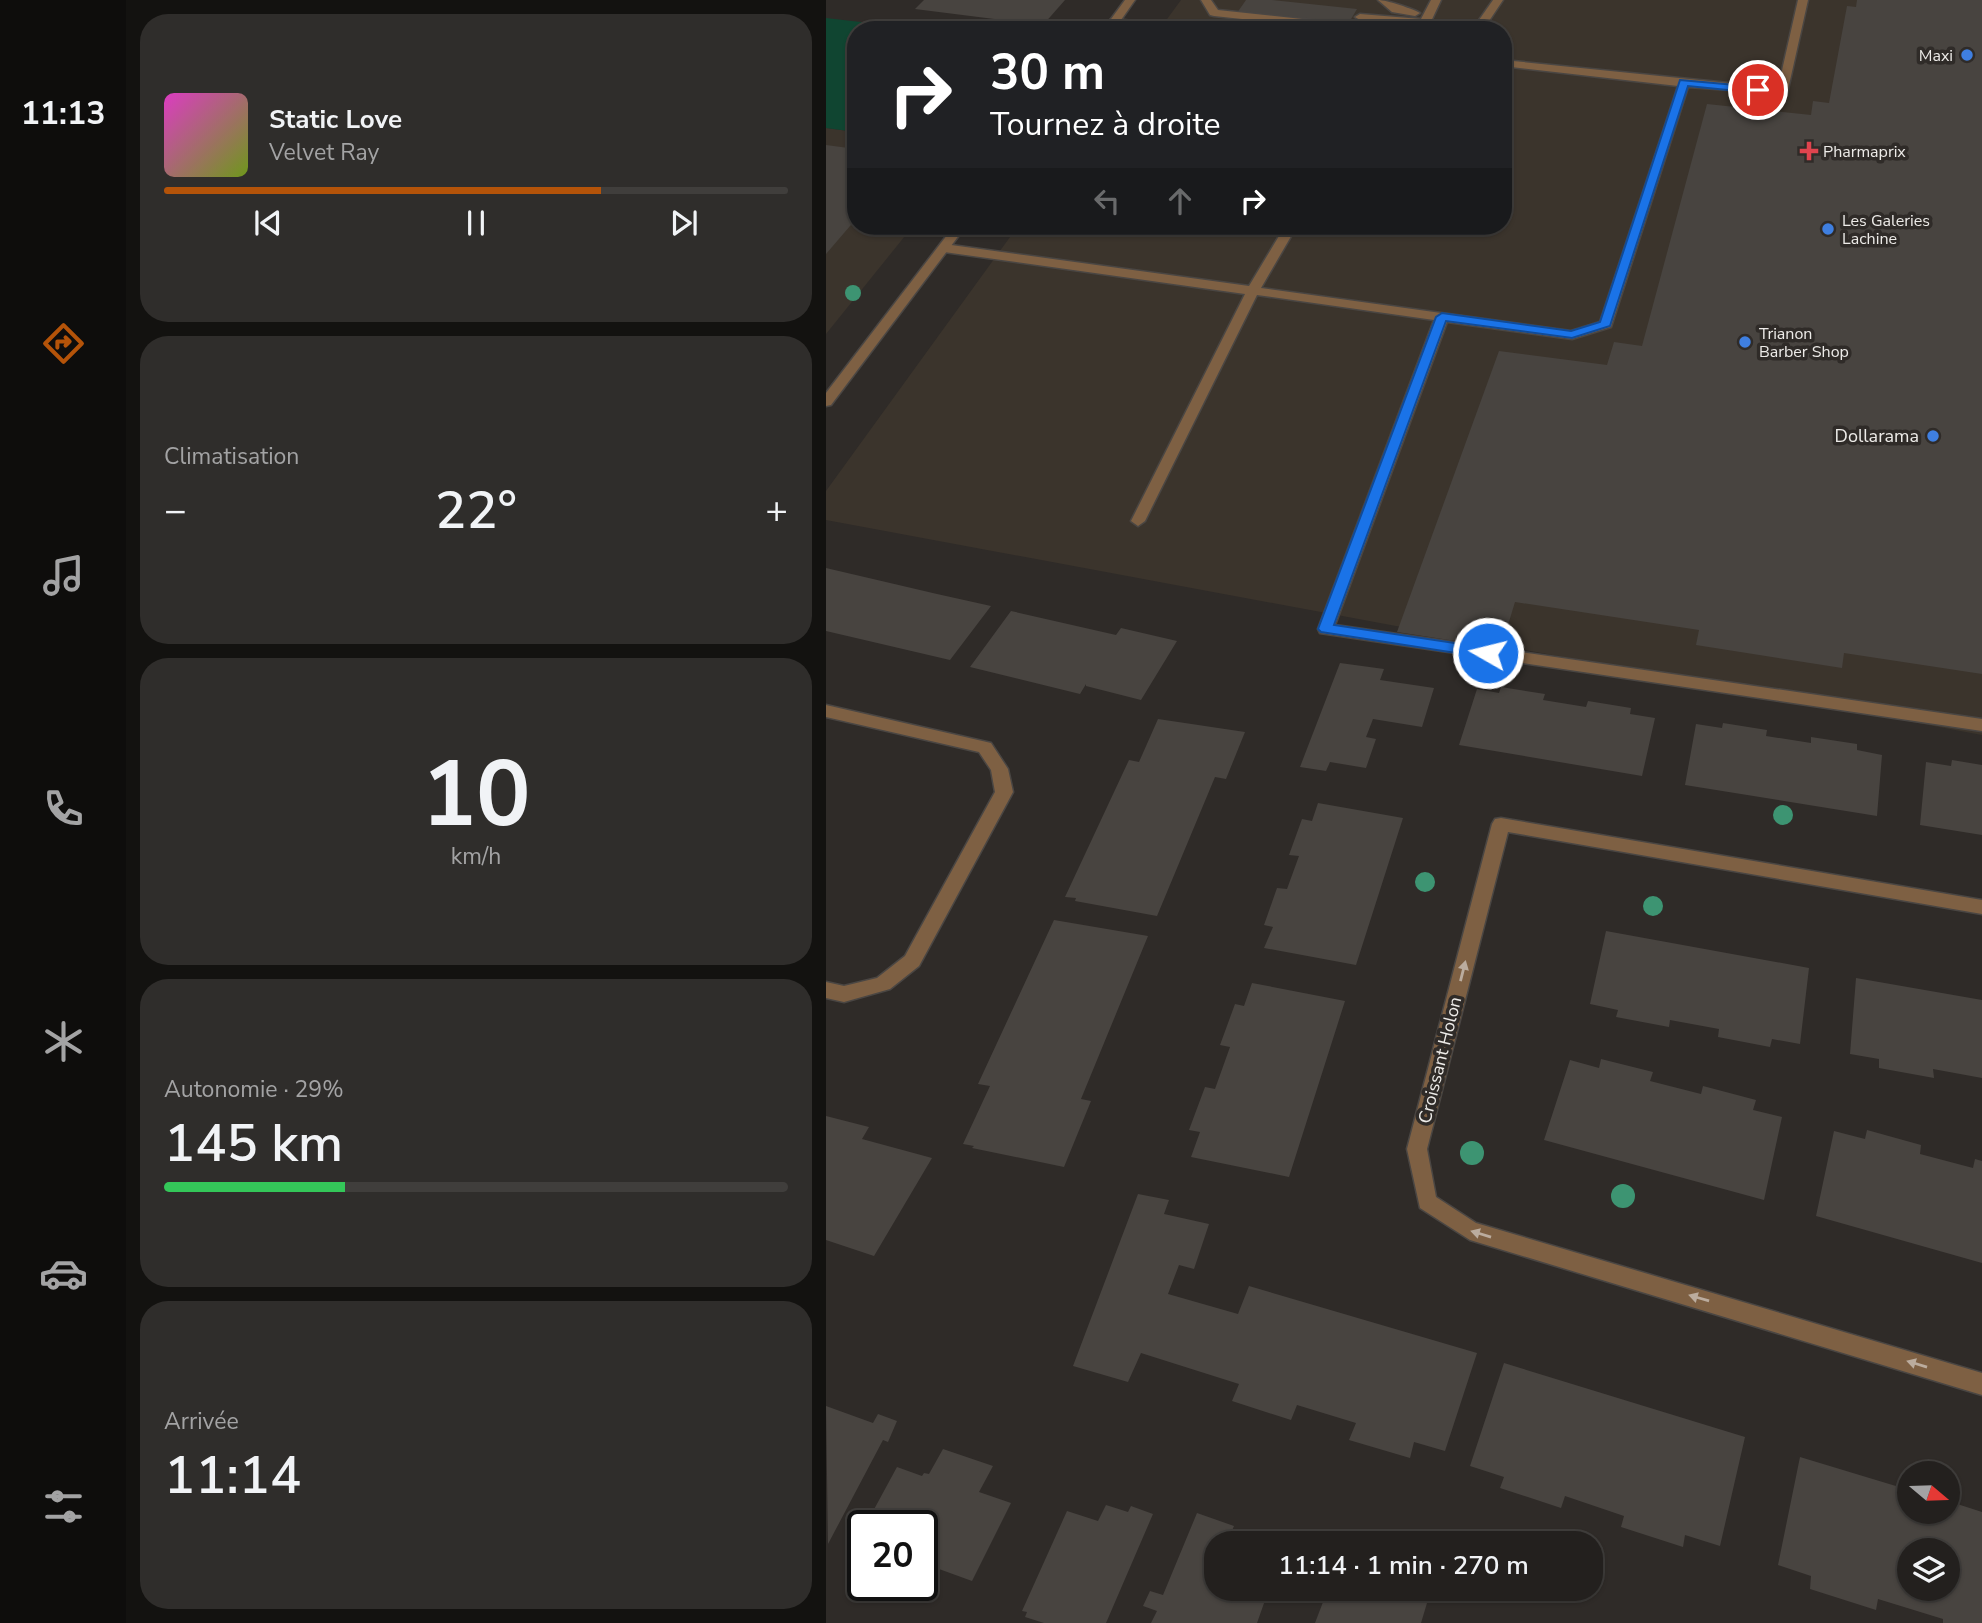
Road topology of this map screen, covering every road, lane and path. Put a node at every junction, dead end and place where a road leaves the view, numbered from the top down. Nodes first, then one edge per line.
1 (1130, 0) edge
2 (1206, 0) edge
3 (1383, 0) edge
4 (1436, 0) edge
5 (1498, 0) edge
6 (1803, 0) edge
7 (1243, 4) dead end
8 (1353, 16) dead end
9 (1115, 21) edge
10 (1291, 21) edge
11 (1413, 21) edge
12 (1423, 21) edge
13 (1426, 21) edge
14 (1483, 21) edge
15 (1512, 64) edge
16 (1684, 83) junction
17 (953, 235) edge
18 (1286, 235) edge
19 (944, 248) junction
20 (1253, 291) junction
21 (1442, 317) junction
22 (826, 402) edge
23 (1138, 521) dead end
24 (826, 710) edge
25 (1982, 725) edge
26 (1982, 907) edge
27 (826, 990) edge
28 (1982, 1384) edge

1 - 9 street
2 - 7 street
2 - 10 street
3 - 12 street
4 - 13 street
5 - 14 street
6 - 16 street
8 - 11 street
15 - 16 street
16 - 21 street
17 - 19 street
18 - 20 street
19 - 20 street
19 - 22 street
20 - 21 street
20 - 23 street
21 - 25 street
24 - 27 street
28 -> 26 street, Croissant Holon

